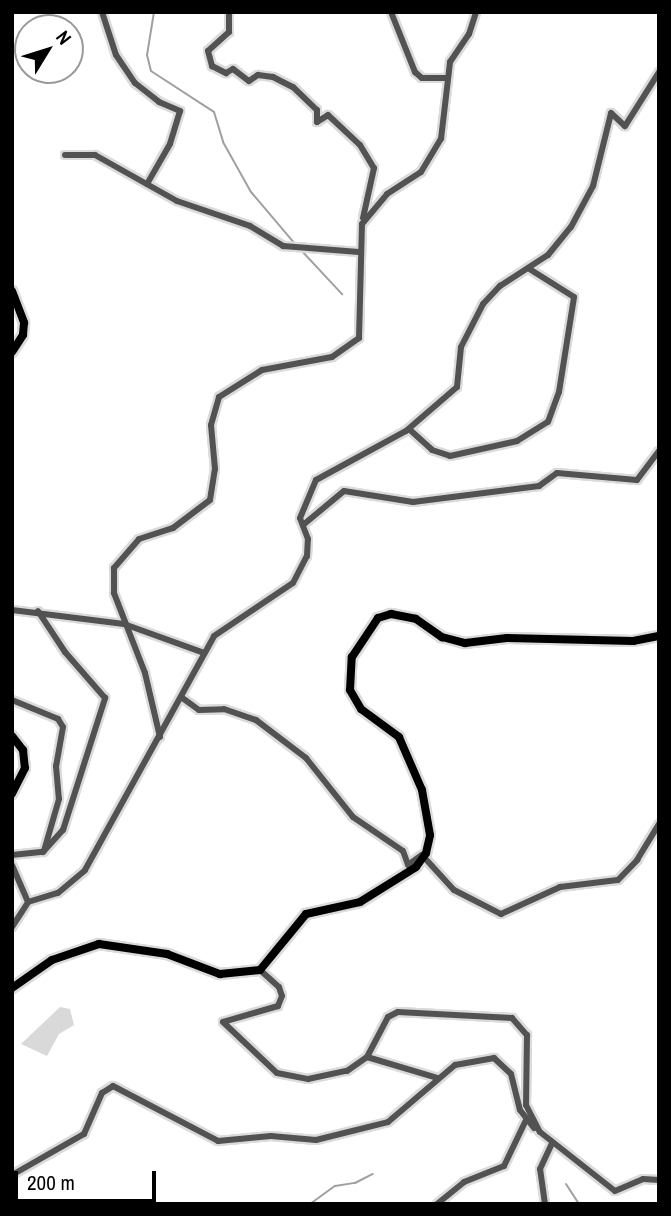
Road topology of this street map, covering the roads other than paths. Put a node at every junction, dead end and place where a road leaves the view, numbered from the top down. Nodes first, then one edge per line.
1 (102, 12) edge
2 (229, 12) edge
3 (391, 12) edge
4 (475, 12) edge
5 (659, 72) edge
6 (446, 78) junction
7 (65, 155) dead end
8 (148, 184) junction
9 (362, 224) junction
10 (359, 252) junction
11 (528, 268) junction
12 (12, 291) edge
13 (12, 352) edge
14 (409, 429) junction
15 (659, 451) edge
16 (303, 525) junction
17 (12, 610) edge
18 (38, 611) junction
19 (124, 624) junction
20 (659, 636) edge
21 (204, 653) junction
22 (181, 697) junction
23 (12, 700) edge
24 (12, 736) edge
25 (160, 737) junction
26 (12, 794) edge
27 (659, 824) edge
28 (43, 852) junction
29 (12, 855) edge
30 (424, 857) junction
31 (12, 865) edge
32 (28, 902) junction
33 (12, 927) edge
34 (260, 970) junction
35 (12, 988) edge
36 (367, 1057) junction
37 (438, 1078) junction
38 (526, 1120) junction
39 (538, 1130) junction
40 (552, 1143) junction
41 (12, 1175) edge
42 (659, 1180) edge
43 (544, 1203) edge
44 (437, 1204) edge

1 - 8 street
2 - 9 street
3 - 6 street
4 - 6 street
5 - 11 street
6 - 9 street
7 - 8 street
8 - 10 street
9 - 10 street
10 - 19 street
11 - 14 street
11 - 14 street
12 - 13 main road
14 - 16 street
15 - 16 street
16 - 21 street
17 - 18 street
18 - 19 street
18 - 28 street
19 - 21 street
19 - 25 street
20 - 30 main road
21 - 22 street
22 - 25 street
22 - 30 street
23 - 28 street
24 - 26 main road
25 - 32 street
27 - 30 street
28 - 29 street
30 - 34 main road
31 - 32 street
32 - 33 street
34 - 35 main road
34 - 36 street
36 - 37 street
36 - 39 street
37 - 38 street
37 - 41 street
38 - 39 street
38 - 44 street
39 - 40 street
40 - 42 street
40 - 43 street

